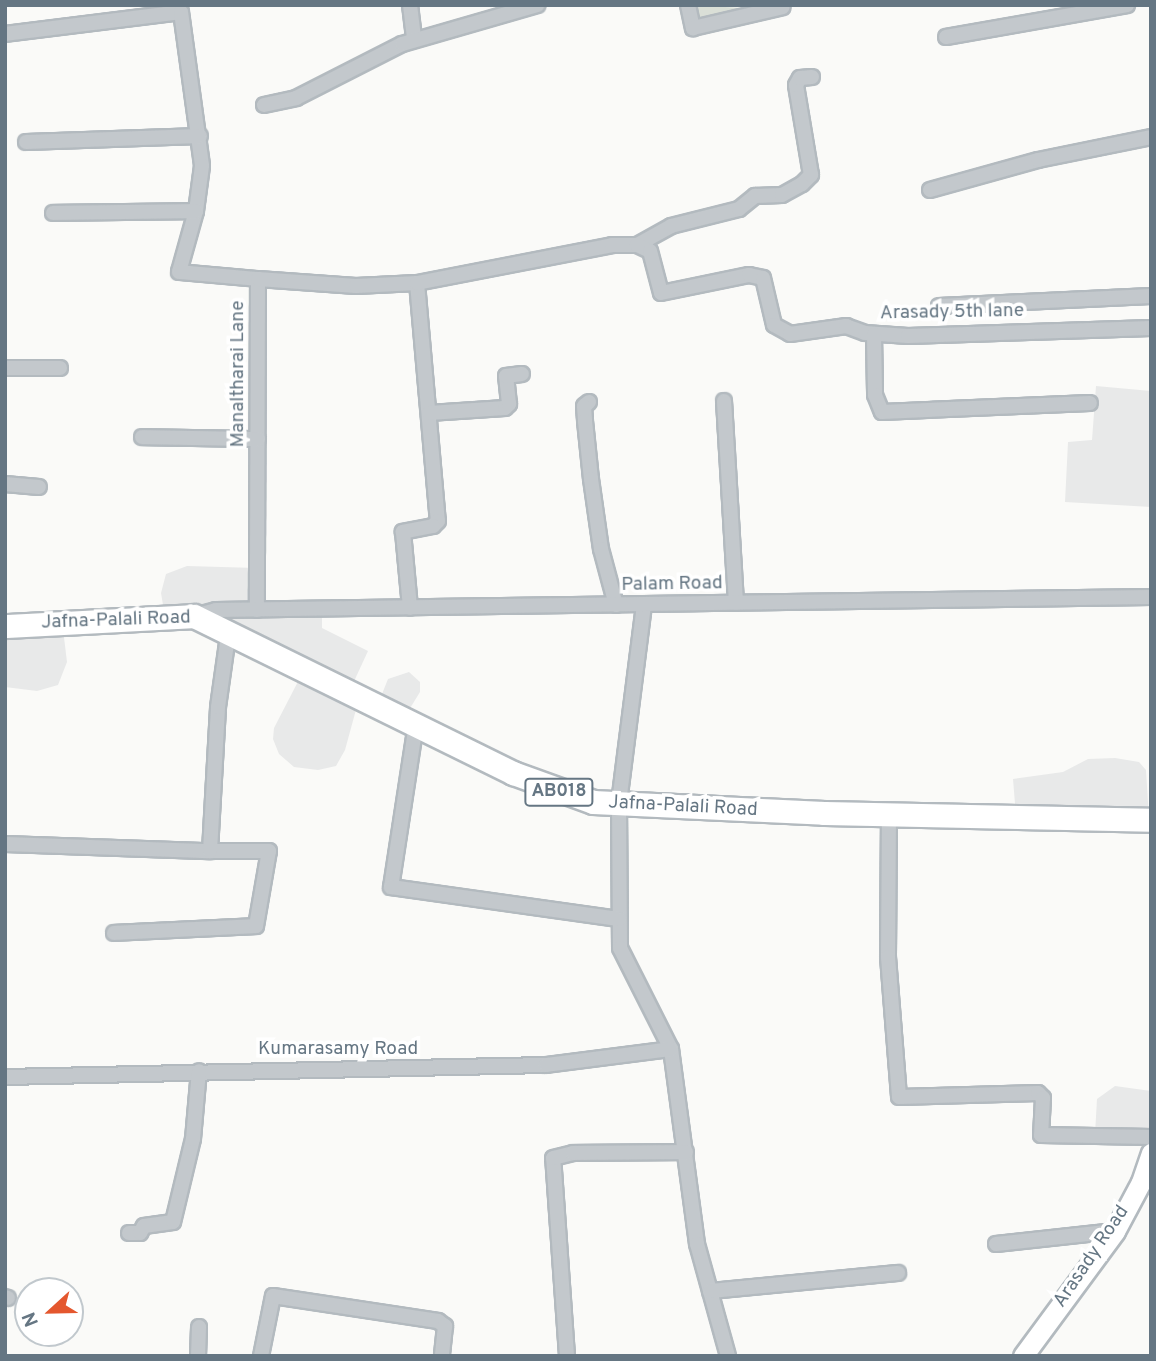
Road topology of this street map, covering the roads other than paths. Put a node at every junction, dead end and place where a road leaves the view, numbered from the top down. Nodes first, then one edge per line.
1 (410, 5) edge
2 (537, 5) edge
3 (688, 5) edge
4 (1128, 5) edge
5 (783, 7) dead end
6 (5, 34) edge
7 (946, 37) dead end
8 (414, 40) junction
9 (812, 77) dead end
10 (264, 105) dead end
11 (200, 136) junction
12 (1151, 137) edge
13 (26, 142) dead end
14 (930, 190) dead end
15 (196, 211) junction
16 (53, 213) dead end
17 (638, 245) junction
18 (258, 279) junction
19 (417, 283) junction
20 (1151, 296) edge
21 (939, 306) dead end
22 (1151, 328) edge
23 (874, 335) junction
24 (5, 368) edge
25 (60, 368) dead end
26 (522, 374) dead end
27 (724, 401) dead end
28 (589, 402) dead end
29 (1090, 403) dead end
30 (429, 413) junction
31 (142, 438) dead end
32 (258, 439) junction
33 (5, 484) edge
34 (39, 486) dead end
35 (1151, 597) edge
36 (736, 603) junction
37 (616, 605) junction
38 (644, 605) junction
39 (410, 608) junction
40 (257, 610) junction
41 (194, 616) junction
42 (5, 625) edge
43 (229, 629) junction
44 (416, 724) junction
45 (619, 804) junction
46 (889, 813) junction
47 (1151, 820) edge
48 (5, 844) edge
49 (210, 851) junction
50 (619, 919) junction
51 (114, 933) dead end
52 (671, 1049) junction
53 (199, 1070) junction
54 (5, 1077) edge
55 (1151, 1137) edge
56 (686, 1152) junction
57 (1151, 1153) edge
58 (1115, 1231) junction
59 (129, 1233) dead end
60 (996, 1244) dead end
61 (898, 1273) dead end
62 (710, 1292) junction
63 (200, 1326) dead end
64 (198, 1356) edge
65 (261, 1356) edge
66 (442, 1356) edge
67 (567, 1356) edge
68 (728, 1356) edge
69 (1023, 1356) edge

1 - 8 street
2 - 8 street
3 - 5 street
4 - 7 street
6 - 11 street, Manaltharai Lane
8 - 10 street
9 - 17 street
11 - 13 street
11 - 15 street, Manaltharai Lane
12 - 14 street
15 - 16 street
15 - 18 street, Manaltharai Lane
17 - 19 street
17 - 23 street, Arasady 5th lane
18 - 19 street
18 - 32 street, Manaltharai Lane
19 - 30 street
20 - 21 street
22 - 23 street, Arasady 5th lane
23 - 29 street
24 - 25 street
26 - 30 street
27 - 36 street
28 - 37 street
30 - 39 street
31 - 32 street
32 - 40 street, Manaltharai Lane
33 - 34 street
35 - 36 street, Palam Road
36 - 38 street, Palam Road
37 - 38 street, Palam Road
37 - 39 street, Palam Road
38 - 45 street
39 - 40 street, Palam Road
40 - 41 street, Palam Road
41 - 42 main road, Jafna-Palali Road / AB018
41 - 43 main road, Jafna-Palali Road / AB018
43 - 44 main road, Jafna-Palali Road / AB018
43 - 49 street
44 - 45 main road, Jafna-Palali Road / AB018
44 - 50 street
45 - 46 main road, Jafna-Palali Road / AB018
45 - 50 street
46 - 47 main road, Jafna-Palali Road / AB018
46 - 55 street
48 - 49 street
49 - 51 street
50 - 52 street
52 - 53 street, Kumarasamy Road
52 - 56 street
53 - 54 street, Kumarasamy Road
53 - 59 street
56 - 62 street
56 - 67 street
57 - 58 main road, Arasady Road
58 - 60 street
58 - 69 main road, Arasady Road
61 - 62 street
62 - 68 street
63 - 64 street
65 - 66 street

